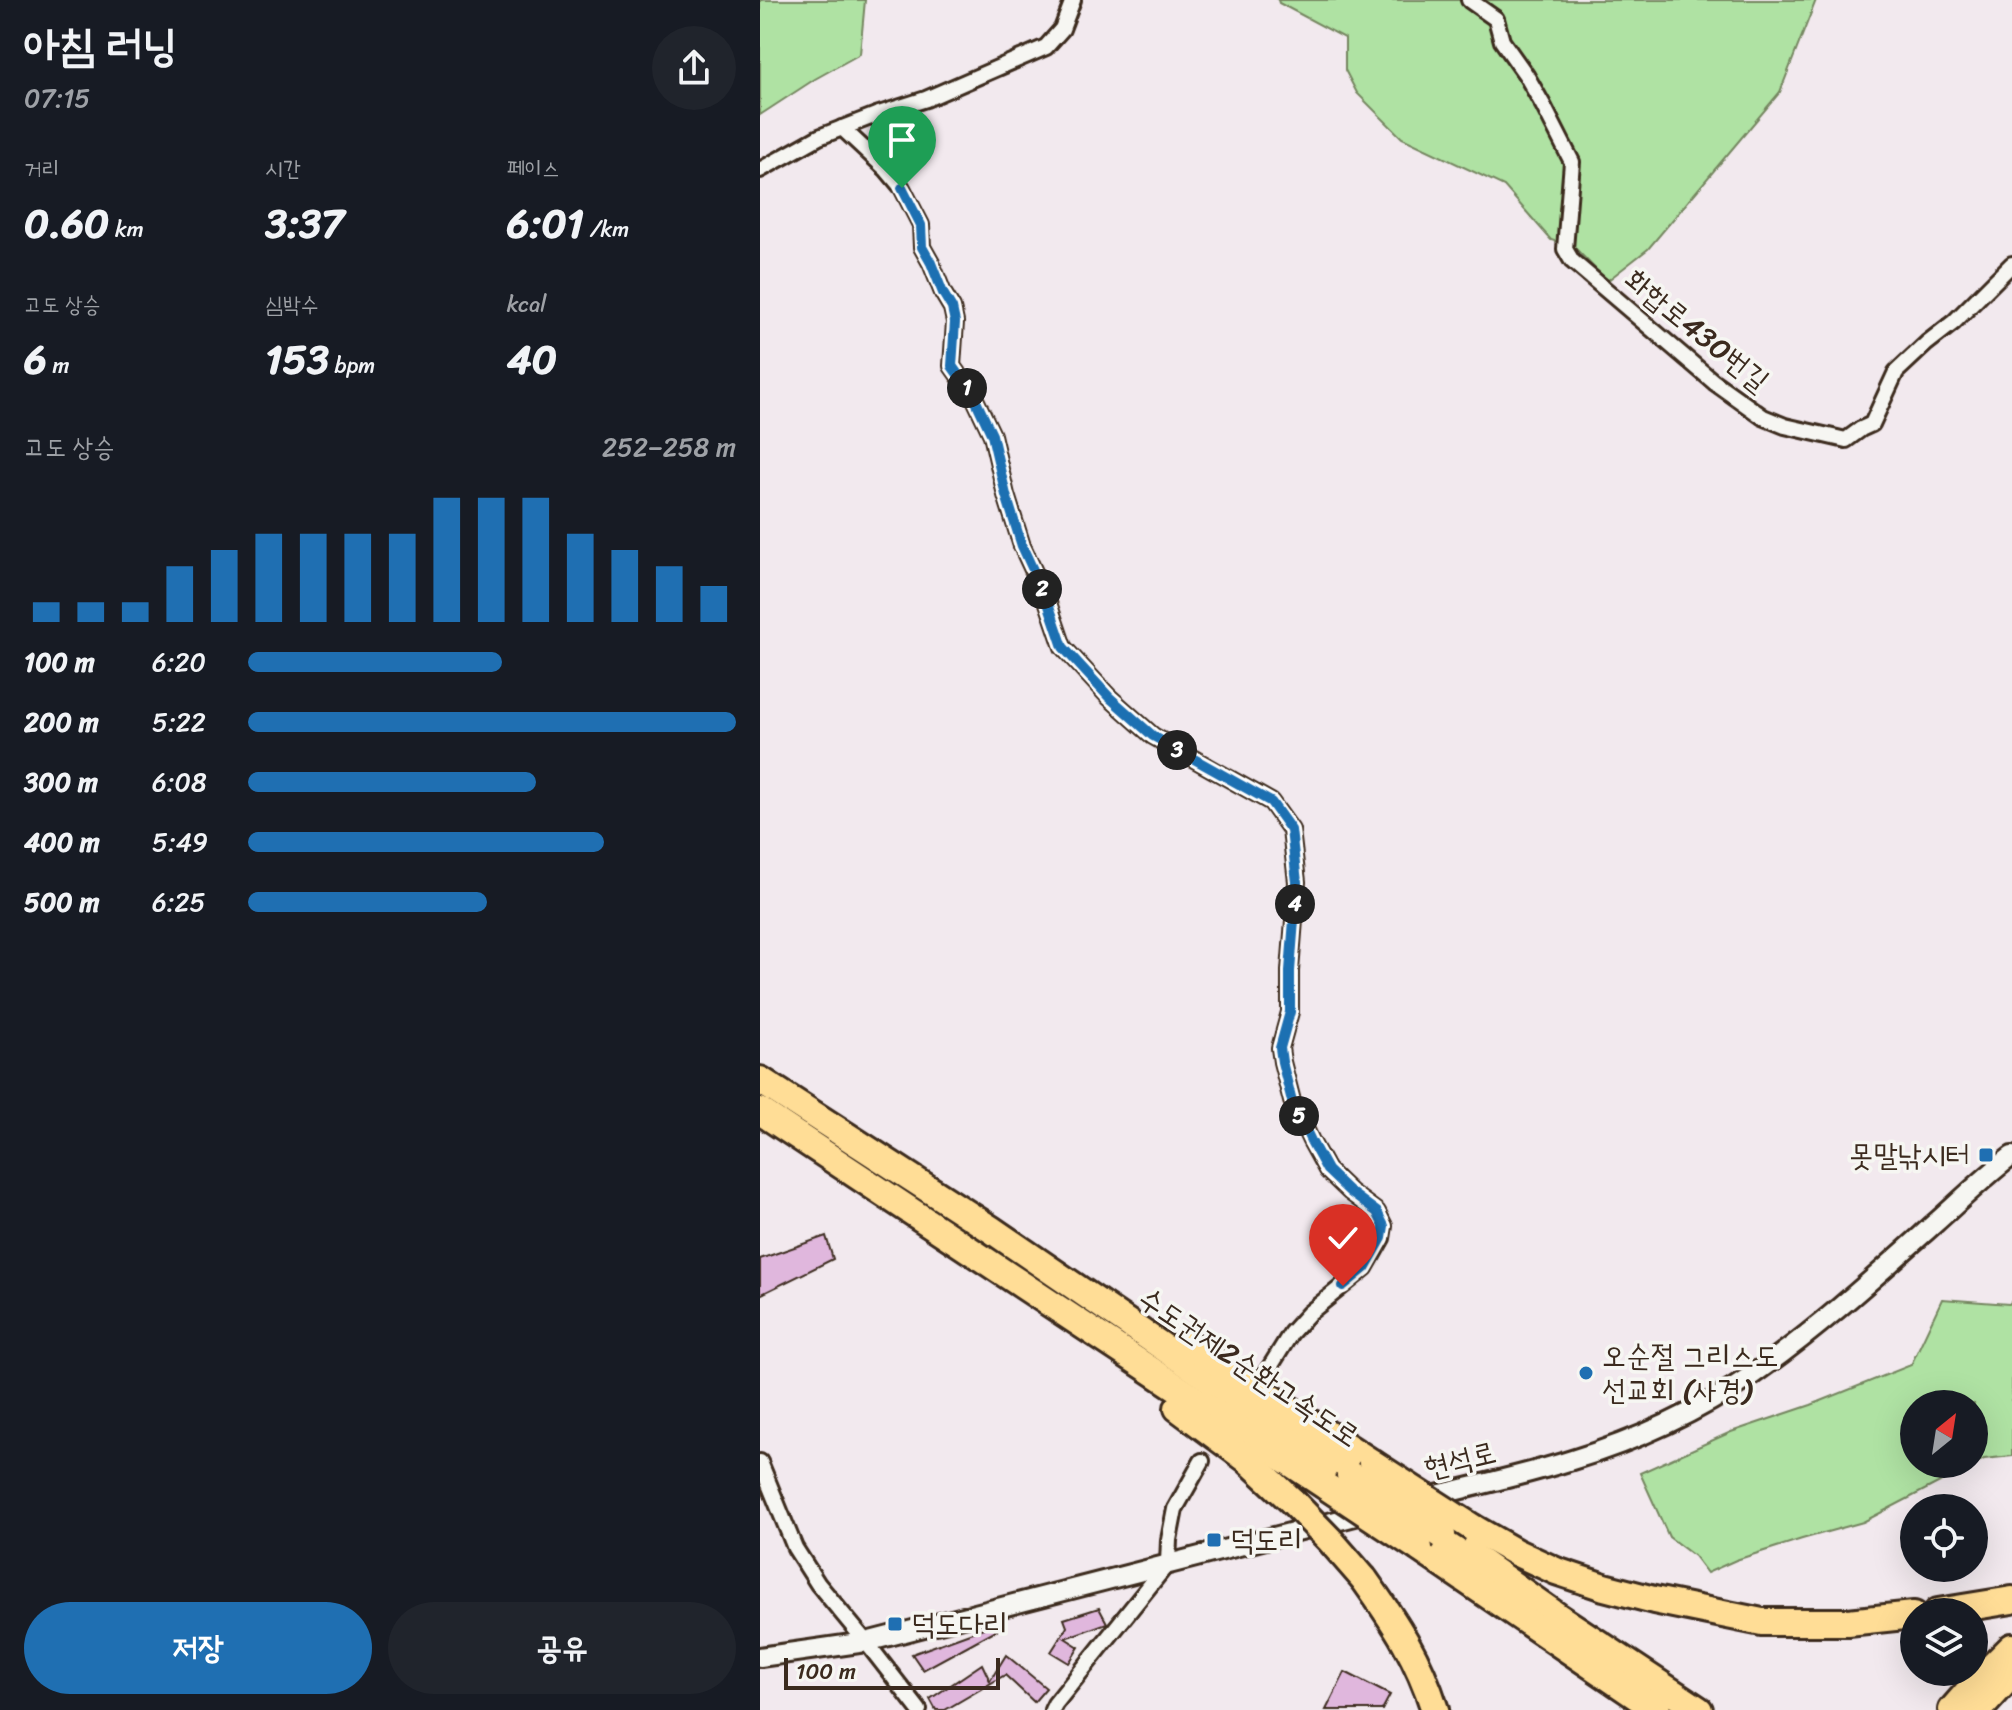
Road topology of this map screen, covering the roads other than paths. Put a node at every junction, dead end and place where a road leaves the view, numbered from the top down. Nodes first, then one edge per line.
1 (1073, 0) edge
2 (1469, 0) edge
3 (842, 128) junction
4 (760, 170) edge
5 (2012, 264) edge
6 (760, 1080) edge
7 (760, 1111) edge
8 (824, 1154) junction
9 (2012, 1156) edge
10 (1265, 1375) dead end
11 (1202, 1461) dead end
12 (760, 1462) edge
13 (1350, 1475) junction
14 (1168, 1563) junction
15 (2012, 1600) edge
16 (1988, 1604) edge
17 (1900, 1616) edge
18 (866, 1642) junction
19 (2012, 1647) edge
20 (760, 1657) edge
21 (2012, 1674) edge
22 (919, 1710) edge
23 (1052, 1710) edge
24 (1435, 1710) edge
25 (1657, 1710) edge
26 (1699, 1710) edge
27 (1952, 1710) edge
28 (1979, 1710) edge

1 - 3 street
2 - 5 street, 화합로430번길
3 - 4 street
3 - 10 street
6 - 13 highway
7 - 8 highway, 수도권제2순환고속도로
8 - 13 highway, 수도권제2순환고속도로
8 - 24 highway, bridge
9 - 14 street, 현석로
11 - 14 street
12 - 18 street
13 - 17 highway, bridge
13 - 25 highway, 수도권제2순환고속도로, bridge
13 - 26 highway, 수도권제2순환고속도로, bridge
14 - 18 street, 현석로
14 - 23 street
15 - 16 highway
18 - 20 street, 현석로
18 - 22 street
19 - 27 highway
21 - 28 highway

